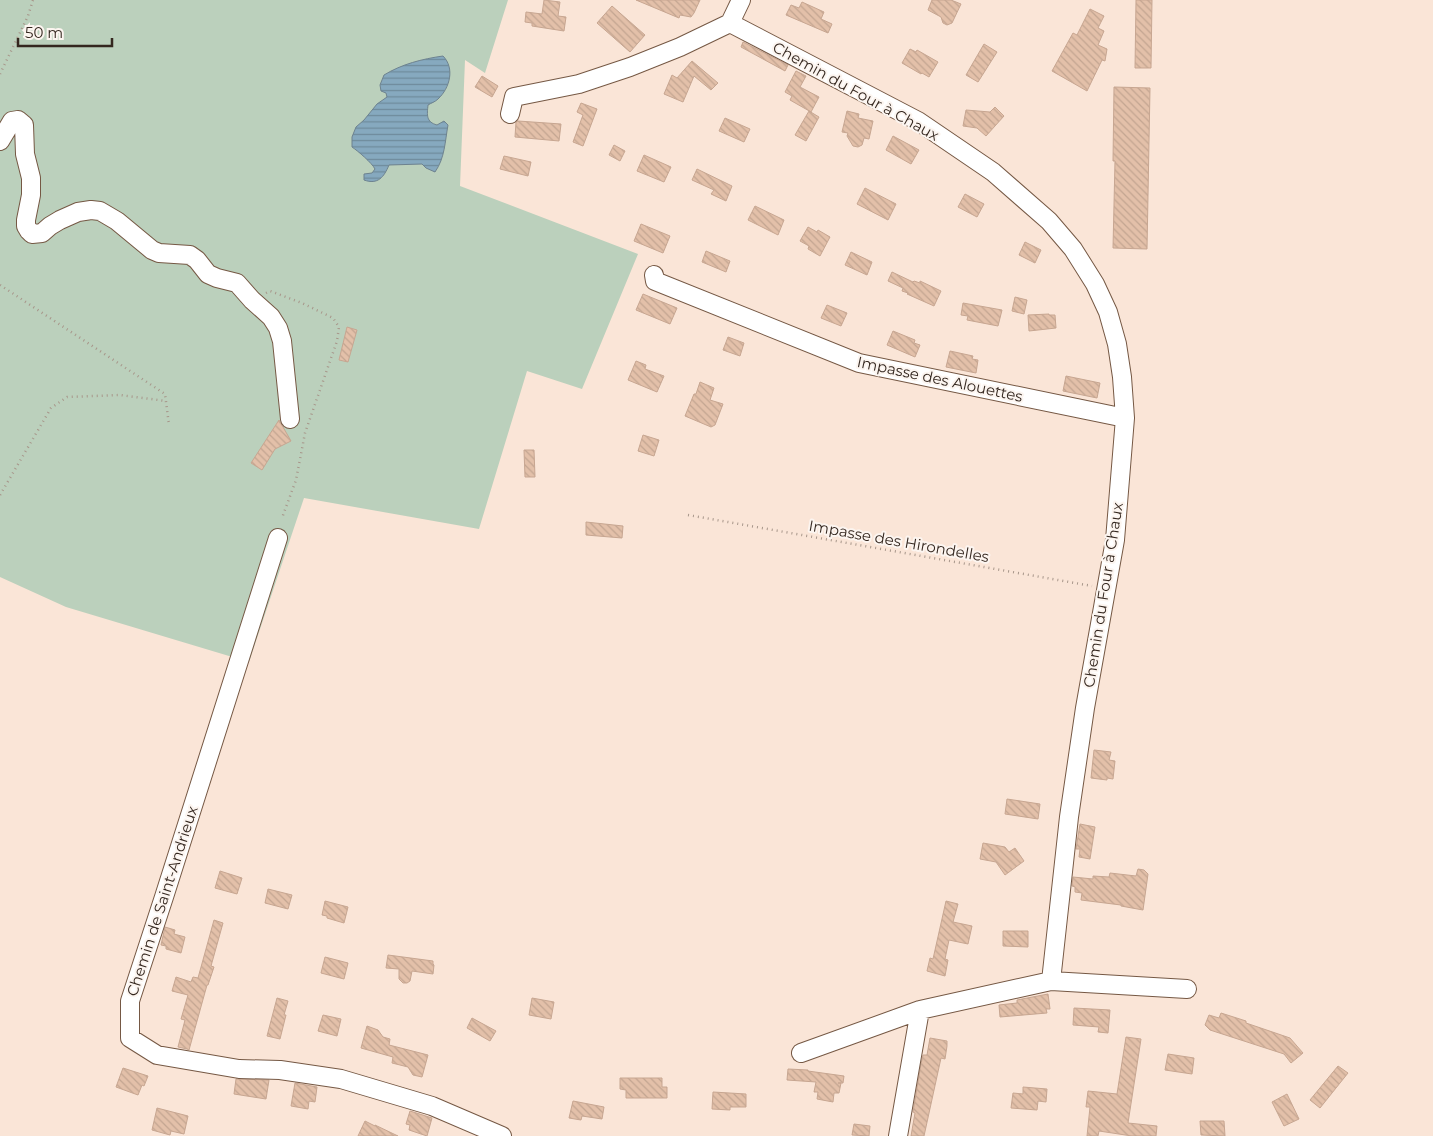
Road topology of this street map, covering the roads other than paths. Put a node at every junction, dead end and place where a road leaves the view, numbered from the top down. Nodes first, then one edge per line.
1 (740, 0) edge
2 (730, 23) junction
3 (510, 114) dead end
4 (0, 141) edge
5 (654, 275) dead end
6 (1125, 418) junction
7 (290, 419) dead end
8 (278, 538) dead end
9 (1051, 981) junction
10 (1187, 989) dead end
11 (920, 1010) junction
12 (801, 1053) dead end
13 (502, 1136) edge
14 (898, 1136) edge

1 - 2 street
2 - 3 street
2 - 6 street, Chemin du Four à Chaux
4 - 7 street
5 - 6 street, Impasse des Alouettes
6 - 9 street, Chemin du Four à Chaux
8 - 13 street, Chemin de Saint-Andrieux
9 - 10 street
9 - 11 street
11 - 12 street
11 - 14 street

